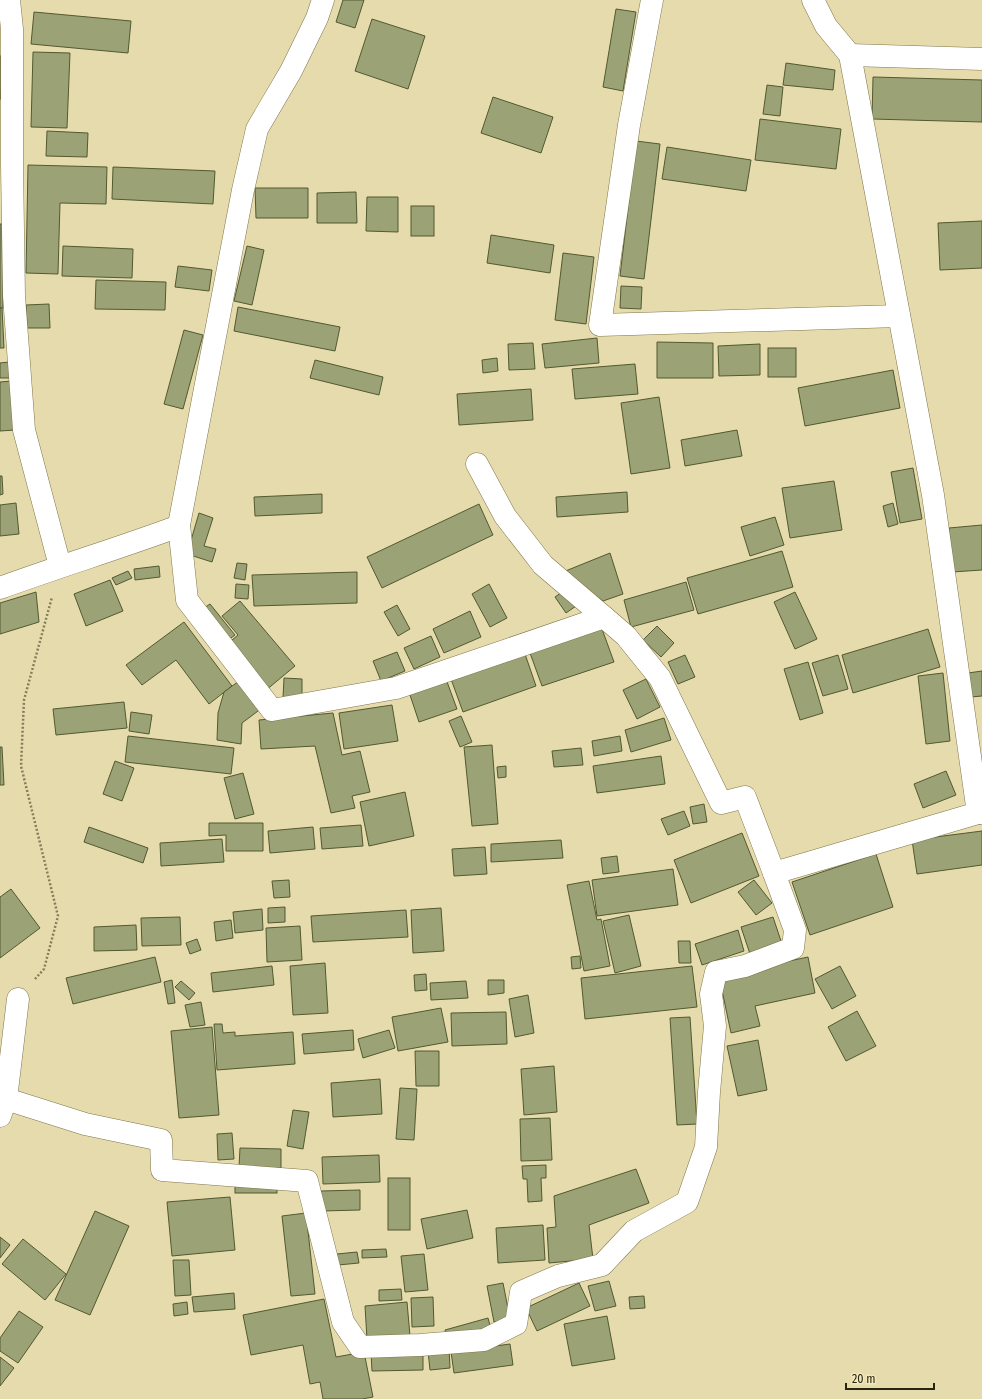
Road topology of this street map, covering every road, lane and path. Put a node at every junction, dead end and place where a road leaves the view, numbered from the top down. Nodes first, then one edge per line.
1 (9, 0) edge
2 (323, 0) edge
3 (652, 0) edge
4 (813, 0) edge
5 (850, 55) junction
6 (982, 59) edge
7 (899, 316) junction
8 (477, 464) dead end
9 (179, 526) junction
10 (60, 566) junction
11 (0, 588) edge
12 (604, 617) junction
13 (980, 813) edge
14 (774, 873) junction
15 (18, 999) joint
16 (3, 1107) edge

1 - 10 street
2 - 9 street
3 - 7 street
4 - 5 street
5 - 6 street
5 - 7 street
7 - 13 street
8 - 12 street
9 - 10 street
9 - 12 street
10 - 11 street
10 - 15 path
12 - 14 street
13 - 14 street
14 - 16 street
15 - 16 street

